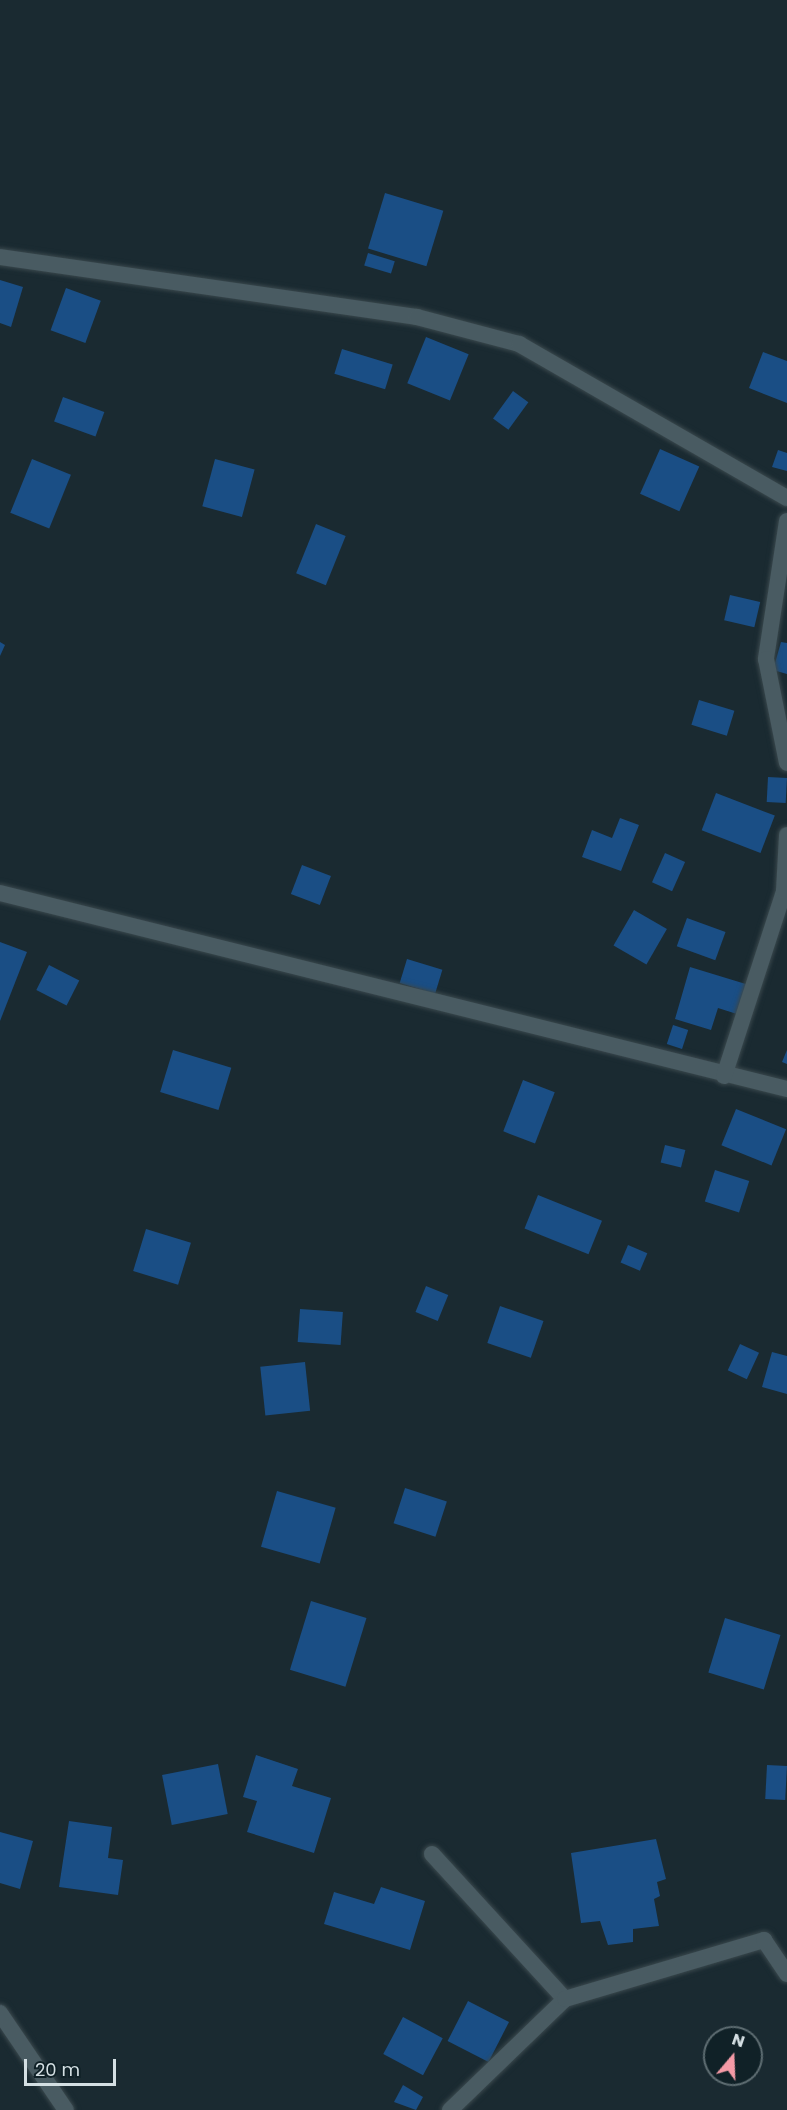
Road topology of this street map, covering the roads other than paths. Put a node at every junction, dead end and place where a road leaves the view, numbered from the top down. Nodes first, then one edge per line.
1 (0, 257) edge
2 (787, 498) edge
3 (787, 522) edge
4 (787, 763) edge
5 (787, 835) edge
6 (0, 893) edge
7 (724, 1076) junction
8 (787, 1089) edge
9 (432, 1854) dead end
10 (787, 1974) edge
11 (565, 1999) junction
12 (0, 2013) edge
13 (66, 2110) edge
14 (450, 2110) edge

1 - 2 street
3 - 4 street
5 - 7 street
6 - 7 street
7 - 8 street
9 - 11 street
10 - 11 street
11 - 14 street
12 - 13 street

